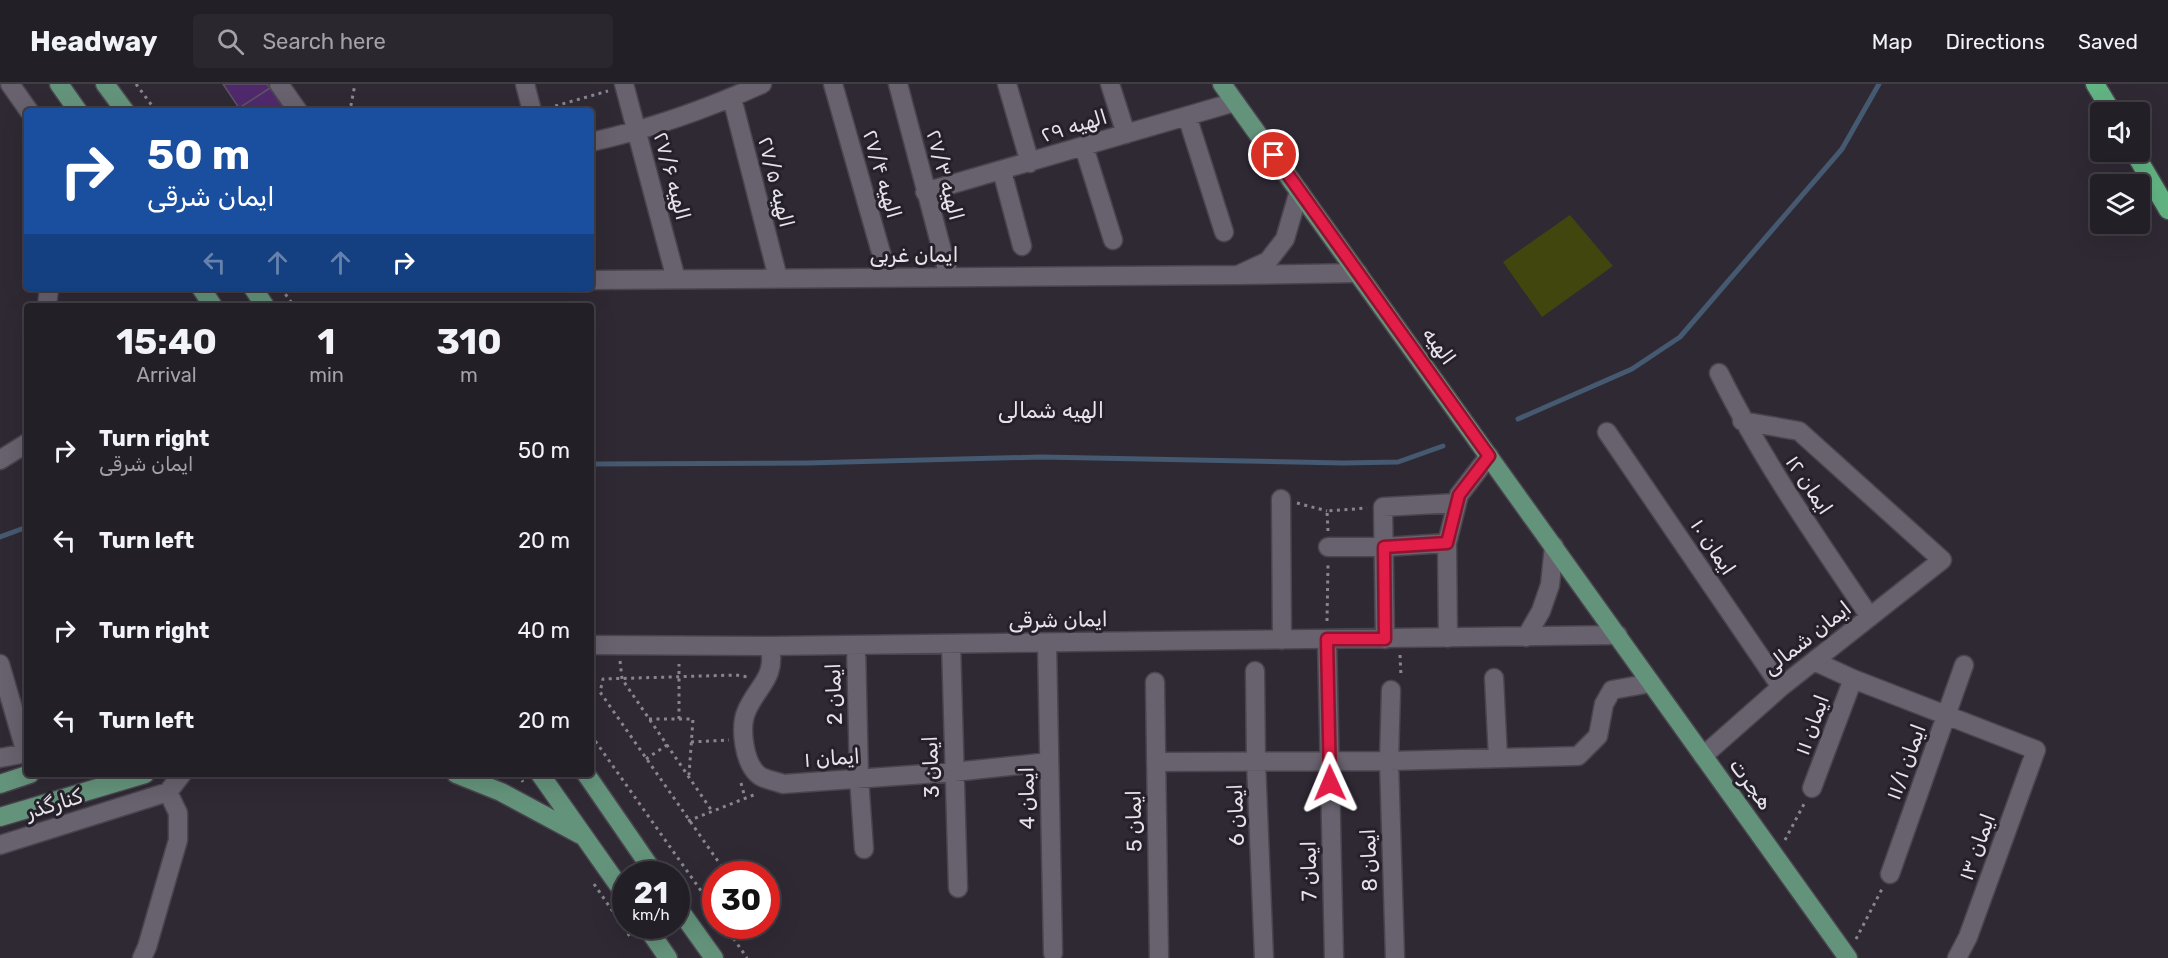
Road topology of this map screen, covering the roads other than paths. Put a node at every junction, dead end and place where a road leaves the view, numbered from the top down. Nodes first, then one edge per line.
1 (10, 84) edge
2 (59, 84) edge
3 (105, 84) edge
4 (279, 84) edge
5 (525, 84) edge
6 (762, 84) edge
7 (833, 84) edge
8 (898, 84) edge
9 (1007, 84) edge
10 (1110, 84) edge
11 (1222, 84) edge
12 (2095, 84) edge
13 (625, 85) edge
14 (732, 98) junction
15 (1235, 102) junction
16 (2106, 102) edge
17 (27, 108) edge
18 (76, 108) edge
19 (123, 108) edge
20 (296, 108) edge
21 (539, 108) edge
22 (1187, 116) junction
23 (637, 132) junction
24 (1126, 134) junction
25 (594, 141) edge
26 (1084, 147) junction
27 (2140, 162) edge
28 (1030, 163) junction
29 (1002, 171) junction
30 (1299, 191) junction
31 (925, 192) junction
32 (2168, 210) edge
33 (1224, 232) dead end
34 (1113, 240) dead end
35 (1022, 246) dead end
36 (1358, 273) junction
37 (1238, 275) junction
38 (888, 277) junction
39 (949, 277) junction
40 (778, 278) junction
41 (676, 279) junction
42 (594, 280) edge
43 (1719, 373) dead end
44 (1742, 421) junction
45 (1607, 432) dead end
46 (24, 445) edge
47 (1489, 456) junction
48 (0, 460) edge
49 (1281, 499) road end
50 (1456, 503) junction
51 (1447, 543) junction
52 (1328, 546) dead end
53 (1554, 546) junction
54 (1384, 547) junction
55 (1870, 617) junction
56 (1618, 636) junction
57 (1526, 637) junction
58 (1392, 638) junction
59 (1448, 638) junction
60 (1327, 639) junction
61 (1282, 640) junction
62 (1047, 643) junction
63 (951, 644) junction
64 (856, 645) junction
65 (594, 646) edge
66 (770, 646) junction
67 (1814, 661) junction
68 (0, 664) edge
69 (1964, 665) dead end
70 (1255, 671) dead end
71 (1494, 678) dead end
72 (1853, 679) junction
73 (1155, 682) dead end
74 (1651, 683) junction
75 (1780, 687) junction
76 (1391, 690) road end
77 (1947, 715) junction
78 (24, 746) edge
79 (24, 753) edge
80 (1703, 756) junction
81 (0, 758) edge
82 (1498, 758) junction
83 (1389, 761) junction
84 (1049, 762) junction
85 (1156, 762) junction
86 (1256, 762) junction
87 (1330, 762) junction
88 (954, 772) junction
89 (24, 776) edge
90 (135, 777) edge
91 (180, 777) edge
92 (464, 777) edge
93 (542, 777) edge
94 (588, 777) edge
95 (859, 778) junction
96 (0, 784) edge
97 (1812, 788) road end
98 (168, 792) junction
99 (0, 817) edge
100 (584, 837) junction
101 (0, 845) edge
102 (864, 849) dead end
103 (647, 861) edge
104 (1890, 874) road end
105 (612, 876) edge
106 (958, 888) dead end
107 (690, 925) edge
108 (655, 939) edge
109 (1053, 953) dead end
110 (1847, 957) edge
111 (142, 958) edge
112 (668, 958) edge
113 (714, 958) edge
114 (1159, 958) edge
115 (1264, 958) edge
116 (1334, 958) edge
117 (1395, 958) edge
118 (1957, 958) edge

1 - 17 street
2 - 18 main road
3 - 19 main road
4 - 20 street
5 - 21 street
6 - 14 street
7 - 38 street, الهیه ۲۷/۴
8 - 31 street, الهیه ۲۷/۳
9 - 28 street
10 - 24 street
11 - 15 main road, الهیه
12 - 16 highway
13 - 23 street, الهیه ۲۷/۶
14 - 23 street
14 - 40 street, الهیه ۲۷/۵
15 - 22 street, الهیه ۲۹
15 - 30 main road, الهیه
22 - 24 street, الهیه ۲۹
22 - 33 street
23 - 25 street
23 - 41 street, الهیه ۲۷/۶
24 - 26 street, الهیه ۲۹
26 - 28 street, الهیه ۲۹
26 - 34 street
27 - 32 highway
28 - 29 street, الهیه ۲۹
29 - 31 street, الهیه ۲۹
29 - 35 street
30 - 36 main road, الهیه
30 - 37 street
31 - 39 street, الهیه ۲۷/۳
36 - 37 street, ایمان غربی
36 - 47 main road, الهیه
37 - 39 street, ایمان غربی
38 - 39 street, ایمان غربی
38 - 40 street, ایمان غربی
40 - 41 street, ایمان غربی
41 - 42 street, ایمان غربی
43 - 44 street, ایمان ۱۲
44 - 55 street, ایمان ۱۲
44 - 55 street, ایمان شمالی
45 - 75 street, ایمان ۱۰
46 - 48 street
47 - 50 street
47 - 53 main road, الهیه
49 - 61 street
50 - 51 street
50 - 54 street
51 - 54 street
51 - 59 street
52 - 54 street
53 - 56 main road, الهیه
53 - 57 street
54 - 58 street
55 - 67 street, ایمان شمالی
56 - 57 street, ایمان شرقی
56 - 74 main road, هجرت
57 - 59 street, ایمان شرقی
58 - 59 street, ایمان شرقی
58 - 60 street, ایمان شرقی
60 - 61 street, ایمان شرقی
60 - 87 street, ایمان 7
61 - 62 street, ایمان شرقی
62 - 63 street, ایمان شرقی
62 - 84 street, ایمان 4
63 - 64 street, ایمان شرقی
63 - 88 street, ایمان 3
64 - 66 street, ایمان شرقی
64 - 95 street, ایمان 2
65 - 66 street, ایمان شرقی
66 - 95 street, ایمان ۱
67 - 72 street
67 - 75 street, ایمان شمالی
68 - 78 street
69 - 77 street, ایمان ۱۱/۱
70 - 86 street, ایمان 6
71 - 82 street
72 - 77 street
72 - 97 street, ایمان ۱۱
73 - 85 street, ایمان 5
74 - 80 main road, هجرت
74 - 82 street
75 - 80 street, ایمان شمالی
76 - 83 street, ایمان 8
77 - 104 street, ایمان ۱۱/۱
77 - 118 street, ایمان ۱۳
79 - 81 street
80 - 110 main road, هجرت
82 - 83 street
83 - 87 street
83 - 117 street, ایمان 8
84 - 88 street, ایمان ۱
84 - 109 street, ایمان 4
85 - 86 street
85 - 114 street, ایمان 5
86 - 87 street
86 - 115 street, ایمان 6
87 - 116 street, ایمان 7
88 - 95 street, ایمان ۱
88 - 106 street, ایمان 3
89 - 96 main road
90 - 99 main road
91 - 98 street
92 - 100 main road
93 - 100 main road
94 - 103 main road
95 - 102 street, ایمان 2
98 - 101 street, کنارگذر
98 - 111 street
100 - 105 main road
107 - 113 main road
108 - 112 main road

